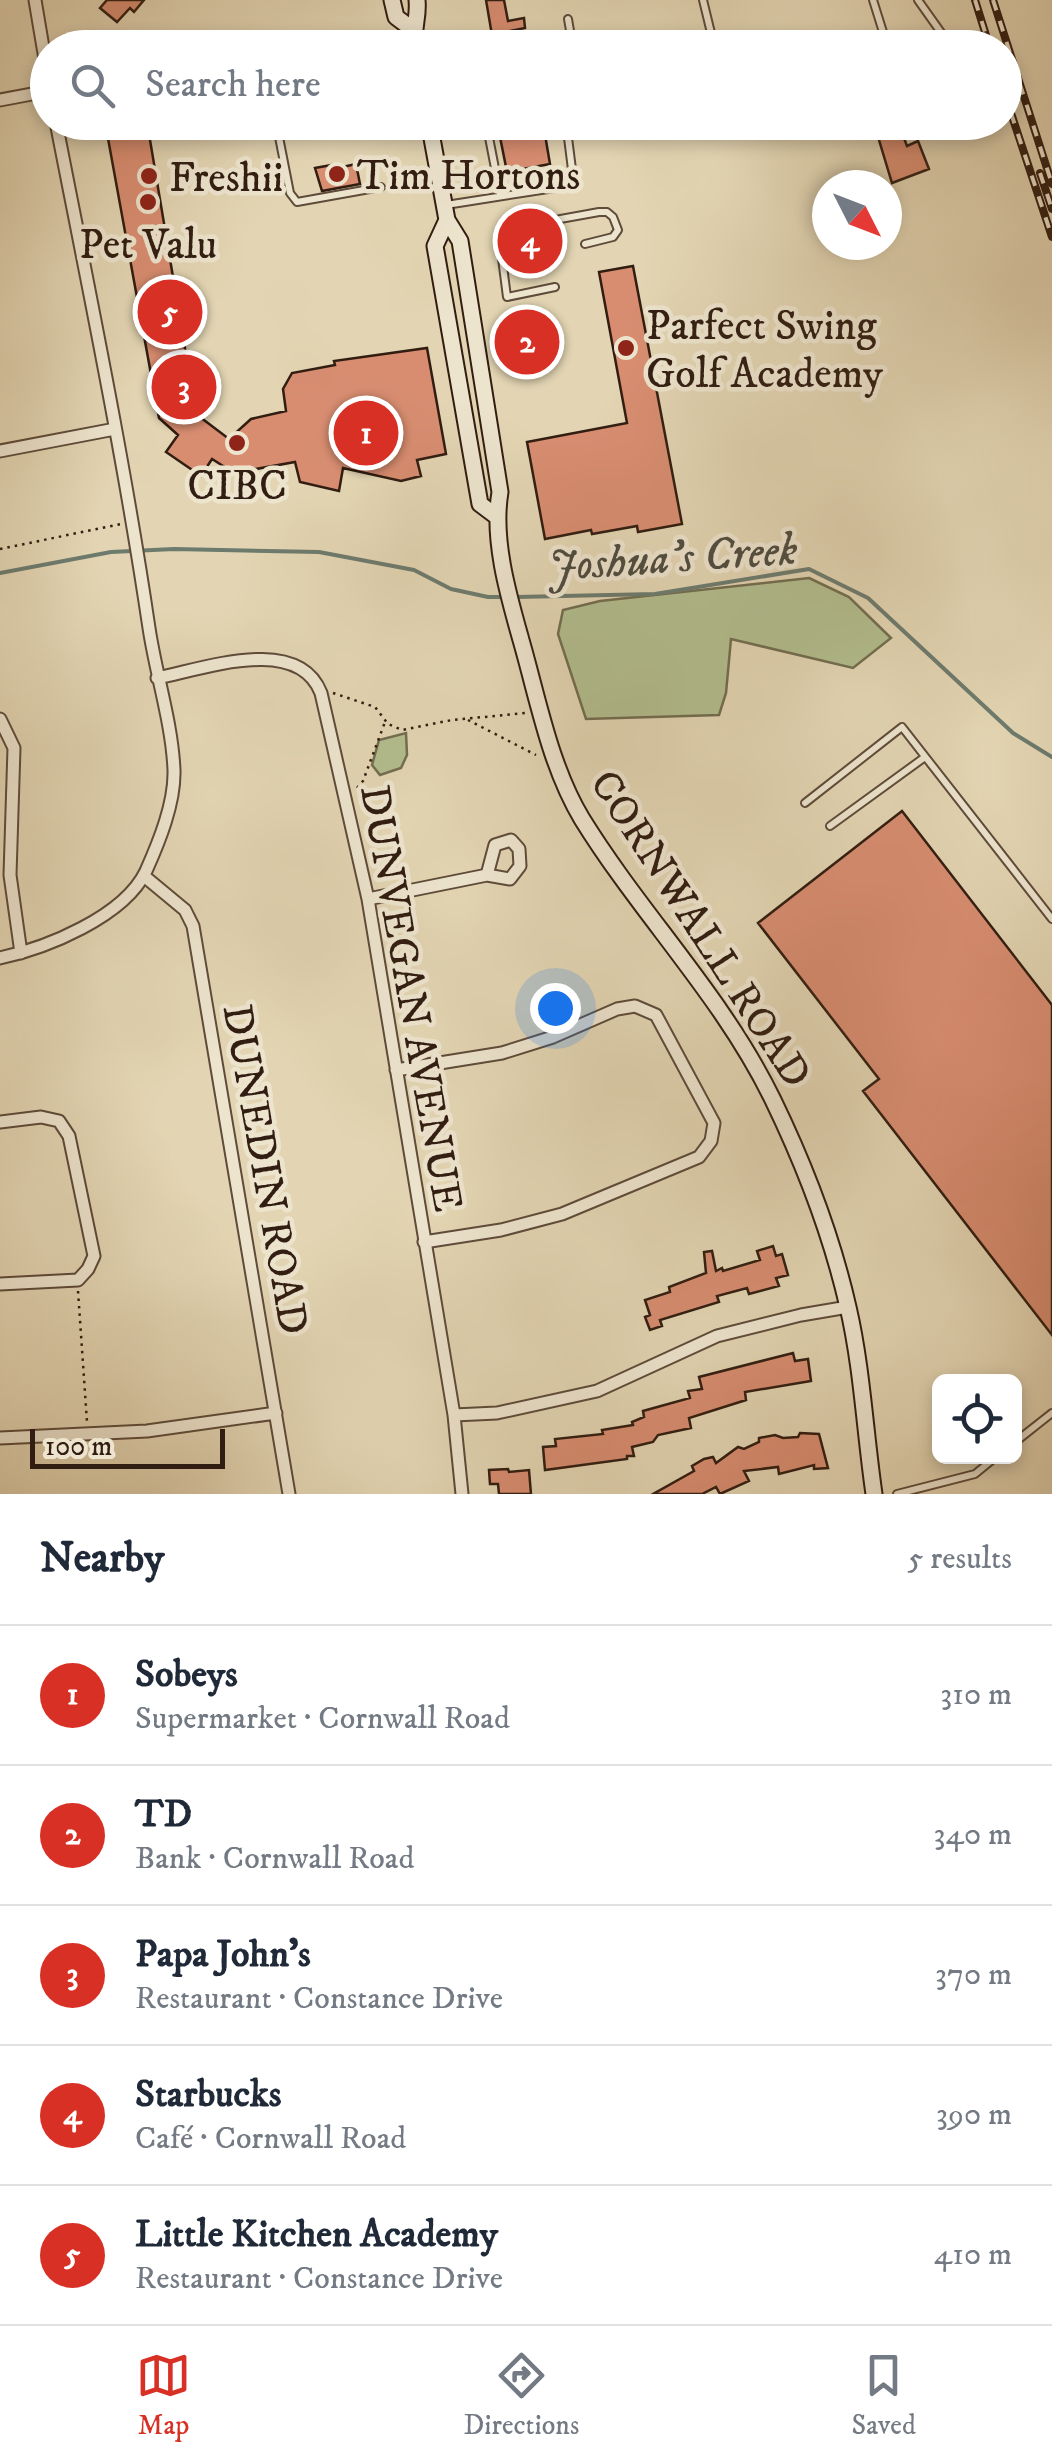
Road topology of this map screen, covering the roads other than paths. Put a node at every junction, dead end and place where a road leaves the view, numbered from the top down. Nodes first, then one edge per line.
1 (35, 0) edge
2 (392, 0) edge
3 (416, 0) edge
4 (703, 0) edge
5 (873, 0) edge
6 (918, 0) edge
7 (568, 19) dead end
8 (412, 28) joint
9 (40, 30) edge
10 (570, 30) edge
11 (710, 30) edge
12 (882, 30) edge
13 (939, 30) edge
14 (30, 94) edge
15 (0, 100) edge
16 (59, 140) edge
17 (279, 140) edge
18 (433, 140) edge
19 (490, 140) edge
20 (568, 140) edge
21 (381, 187) dead end
22 (500, 194) junction
23 (446, 212) junction
24 (585, 244) dead end
25 (555, 287) dead end
26 (115, 429) junction
27 (0, 451) edge
28 (496, 516) junction
29 (157, 678) junction
30 (0, 718) edge
31 (926, 758) junction
32 (804, 803) dead end
33 (830, 826) dead end
34 (487, 875) dead end
35 (144, 876) junction
36 (368, 899) junction
37 (1052, 920) edge
38 (21, 953) junction
39 (0, 958) edge
40 (396, 1070) junction
41 (0, 1122) edge
42 (424, 1242) junction
43 (0, 1284) edge
44 (848, 1307) junction
45 (276, 1413) junction
46 (1052, 1414) edge
47 (454, 1415) junction
48 (1022, 1437) edge
49 (0, 1438) edge
50 (987, 1464) edge
51 (290, 1494) edge
52 (462, 1494) edge
53 (874, 1494) edge
54 (897, 1494) edge

1 - 9 street
2 - 8 main road
3 - 8 main road
4 - 11 lane
5 - 12 lane
6 - 13 lane
7 - 10 lane
14 - 15 street
16 - 26 street
17 - 21 lane
18 - 23 main road, CORNWALL ROAD
19 - 22 lane
20 - 22 lane
22 - 23 lane
23 - 28 main road, CORNWALL ROAD
23 - 28 main road, CORNWALL ROAD
24 - 25 lane
26 - 27 street
26 - 29 street
28 - 44 main road, CORNWALL ROAD
29 - 35 street
29 - 36 street, DUNVEGAN AVENUE
30 - 38 street
31 - 32 lane
31 - 33 lane
31 - 37 lane
34 - 36 street
35 - 38 street
35 - 45 street, DUNEDIN ROAD
36 - 40 street, DUNVEGAN AVENUE
38 - 39 street
40 - 42 street, DUNVEGAN AVENUE
40 - 42 street
41 - 43 street
42 - 47 street, DUNVEGAN AVENUE
44 - 47 street
44 - 53 main road, CORNWALL ROAD
45 - 49 street
45 - 51 street, DUNEDIN ROAD
46 - 48 lane
47 - 52 street, DUNVEGAN AVENUE
50 - 54 lane

